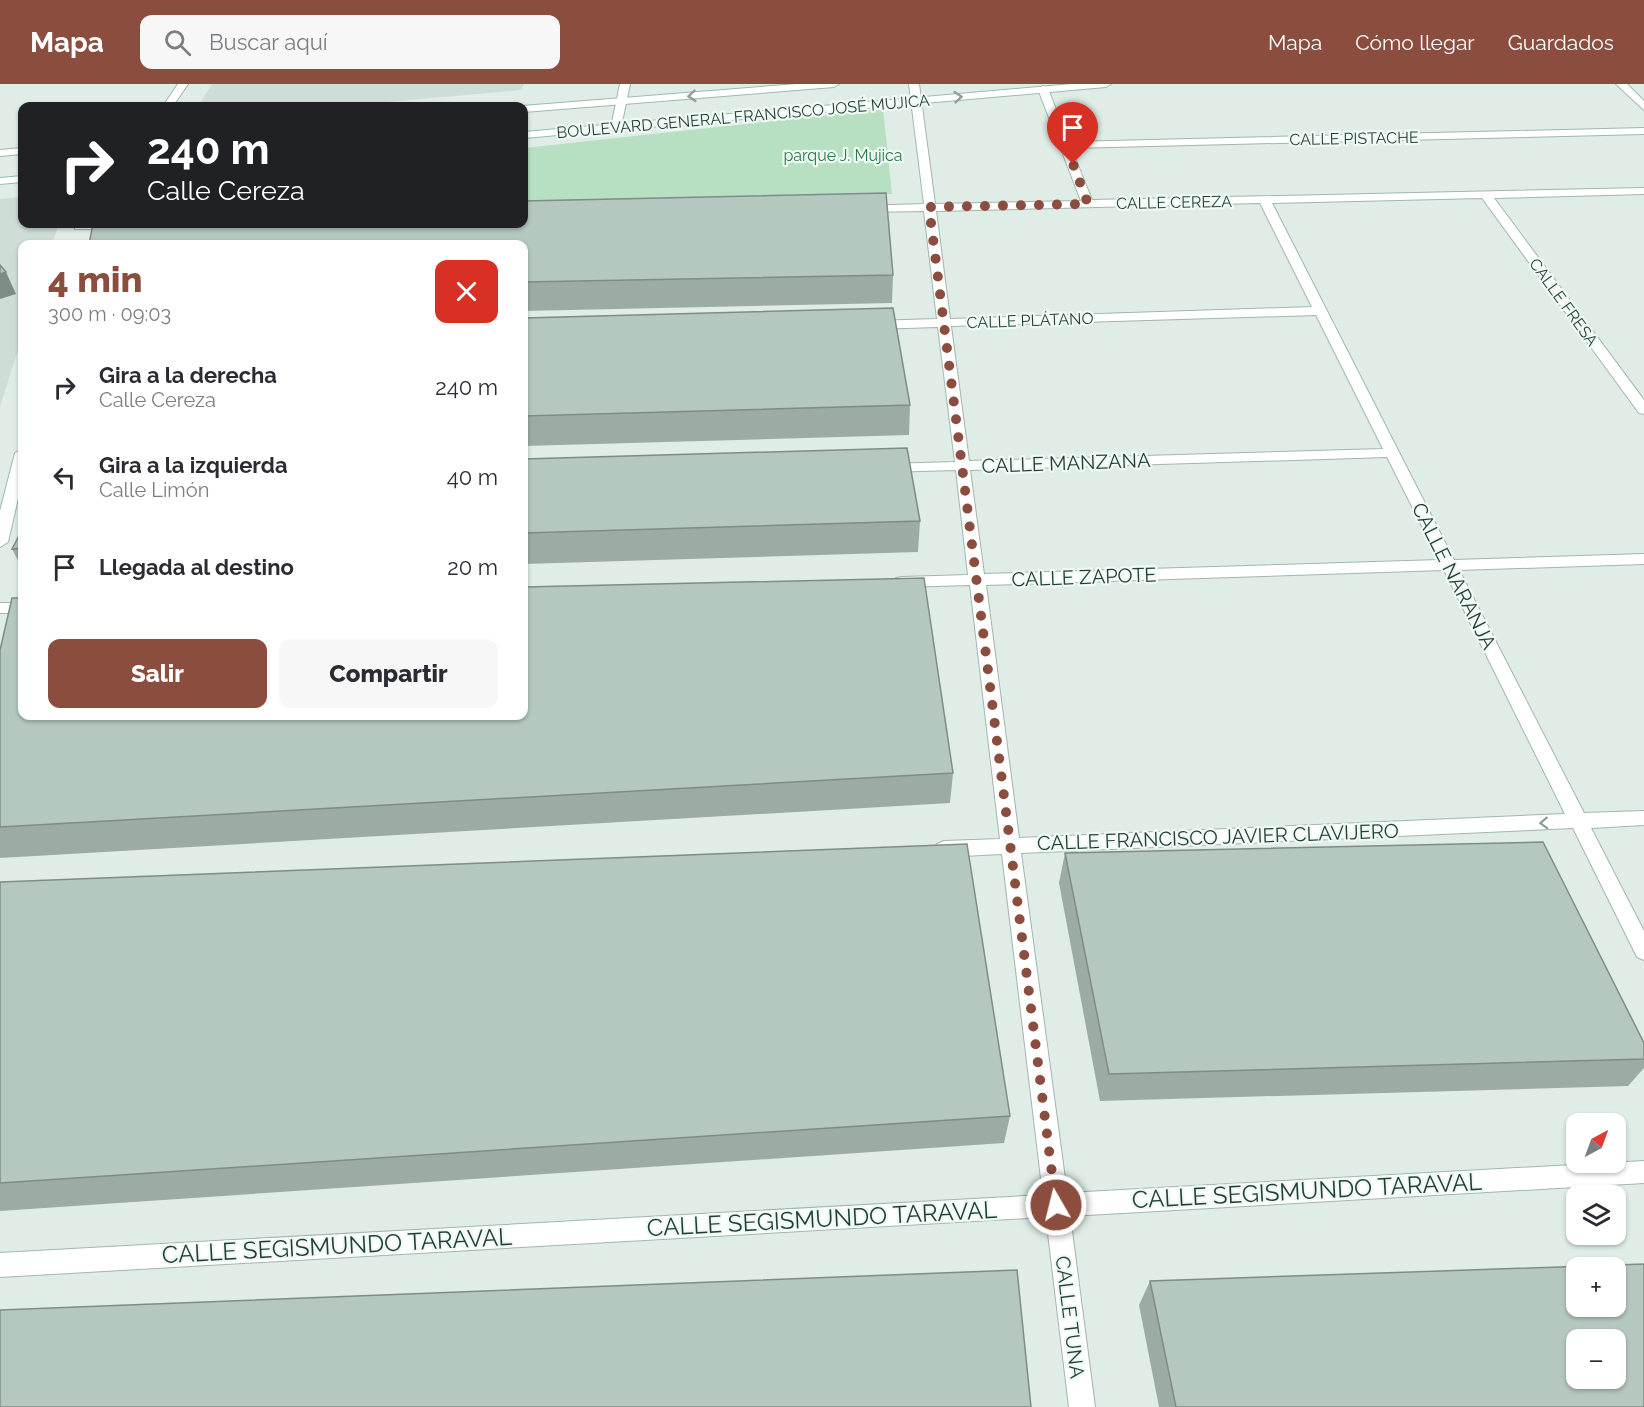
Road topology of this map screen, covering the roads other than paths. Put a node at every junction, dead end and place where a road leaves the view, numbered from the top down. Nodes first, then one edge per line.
1 (183, 84) edge
2 (625, 84) edge
3 (834, 84) edge
4 (1106, 84) edge
5 (1621, 84) edge
6 (822, 85) edge
7 (1043, 89) junction
8 (915, 92) edge
9 (171, 102) edge
10 (621, 102) junction
11 (1644, 107) edge
12 (528, 109) edge
13 (616, 127) junction
14 (1644, 131) edge
15 (528, 135) edge
16 (1065, 145) junction
17 (18, 151) edge
18 (0, 153) edge
19 (18, 180) edge
20 (0, 182) edge
21 (1644, 191) edge
22 (1485, 194) junction
23 (1264, 200) junction
24 (1088, 204) junction
25 (929, 207) junction
26 (846, 209) edge
27 (94, 228) edge
28 (79, 229) edge
29 (1321, 311) junction
30 (944, 323) junction
31 (862, 325) edge
32 (1644, 410) edge
33 (1392, 453) junction
34 (962, 466) junction
35 (867, 468) edge
36 (18, 491) edge
37 (0, 542) edge
38 (1644, 559) edge
39 (1449, 565) junction
40 (977, 580) junction
41 (881, 583) edge
42 (0, 608) edge
43 (18, 608) edge
44 (1644, 818) edge
45 (1578, 821) junction
46 (1010, 846) junction
47 (927, 849) edge
48 (1644, 951) edge
49 (1644, 1172) edge
50 (1056, 1205) junction
51 (0, 1265) edge
52 (1082, 1407) edge

1 - 9 street
2 - 10 street
3 - 6 street, BOULEVARD GENERAL FRANCISCO JOSÉ MUJICA
4 - 7 street, BOULEVARD GENERAL FRANCISCO JOSÉ MUJICA
5 - 11 street
6 -> 10 street, BOULEVARD GENERAL FRANCISCO JOSÉ MUJICA
8 -> 7 street, BOULEVARD GENERAL FRANCISCO JOSÉ MUJICA
7 - 16 street
8 - 13 street, BOULEVARD GENERAL FRANCISCO JOSÉ MUJICA
8 - 25 street, CALLE TUNA
10 - 12 street, BOULEVARD GENERAL FRANCISCO JOSÉ MUJICA
10 - 13 street
13 - 15 street, BOULEVARD GENERAL FRANCISCO JOSÉ MUJICA
14 - 16 street, CALLE PISTACHE
16 - 24 street
17 - 18 street
19 - 20 street
21 - 22 street, CALLE CEREZA
22 - 23 street, CALLE CEREZA
22 - 32 street, CALLE FRESA
23 - 24 street, CALLE CEREZA
23 - 29 street, CALLE NARANJA
24 - 25 street, CALLE CEREZA
25 - 26 street, CALLE CEREZA
25 - 30 street, CALLE TUNA
27 - 28 street
29 - 30 street, CALLE PLÁTANO
29 - 33 street, CALLE NARANJA
30 - 31 street, CALLE PLÁTANO
30 - 34 street, CALLE TUNA
33 - 34 street, CALLE MANZANA
33 - 39 street, CALLE NARANJA
34 - 35 street, CALLE MANZANA
34 - 40 street, CALLE TUNA
36 - 37 street
38 - 39 street, CALLE ZAPOTE
39 - 40 street, CALLE ZAPOTE
39 - 45 street, CALLE NARANJA
40 - 41 street, CALLE ZAPOTE
40 - 46 street, CALLE TUNA
42 - 43 street
44 - 45 street, CALLE FRANCISCO JAVIER CLAVIJERO
45 -> 46 street, CALLE FRANCISCO JAVIER CLAVIJERO
45 - 48 street, CALLE NARANJA
46 - 47 street, CALLE FRANCISCO JAVIER CLAVIJERO
46 - 50 street, CALLE TUNA
49 - 50 street, CALLE SEGISMUNDO TARAVAL
50 - 51 street, CALLE SEGISMUNDO TARAVAL
50 - 52 street, CALLE TUNA

